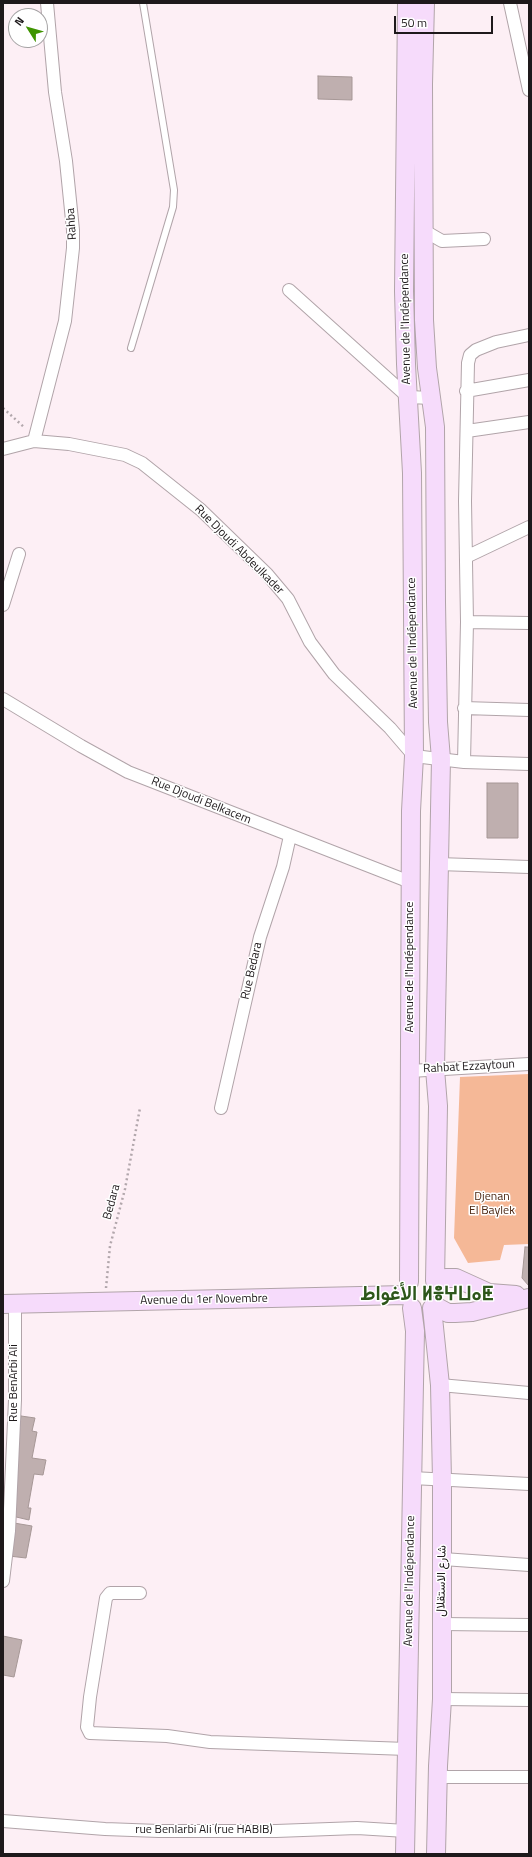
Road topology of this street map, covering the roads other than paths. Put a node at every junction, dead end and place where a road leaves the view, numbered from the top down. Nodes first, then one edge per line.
1 (47, 3) edge
2 (144, 3) edge
3 (407, 3) edge
4 (425, 3) edge
5 (510, 3) edge
6 (529, 90) edge
7 (423, 230) junction
8 (484, 239) dead end
9 (289, 290) dead end
10 (529, 335) edge
11 (131, 348) dead end
12 (529, 380) edge
13 (466, 391) junction
14 (408, 398) junction
15 (432, 398) junction
16 (529, 422) edge
17 (467, 431) junction
18 (34, 441) junction
19 (3, 448) edge
20 (529, 527) edge
21 (19, 554) dead end
22 (466, 557) junction
23 (3, 605) edge
24 (467, 622) junction
25 (529, 623) edge
26 (3, 699) edge
27 (464, 708) junction
28 (529, 710) edge
29 (414, 756) junction
30 (441, 759) junction
31 (464, 762) junction
32 (529, 764) edge
33 (290, 836) junction
34 (438, 864) junction
35 (529, 867) edge
36 (410, 882) junction
37 (529, 1064) edge
38 (436, 1069) junction
39 (410, 1071) junction
40 (221, 1108) dead end
41 (436, 1282) junction
42 (529, 1294) edge
43 (409, 1295) junction
44 (529, 1298) edge
45 (9, 1304) edge
46 (434, 1307) junction
47 (440, 1385) junction
48 (529, 1393) edge
49 (412, 1478) junction
50 (442, 1480) junction
51 (529, 1484) edge
52 (443, 1559) junction
53 (529, 1565) edge
54 (3, 1581) edge
55 (140, 1593) dead end
56 (442, 1624) junction
57 (529, 1625) edge
58 (442, 1699) junction
59 (529, 1700) edge
60 (407, 1749) junction
61 (439, 1777) junction
62 (529, 1777) edge
63 (3, 1821) edge
64 (406, 1831) junction
65 (405, 1854) edge
66 (436, 1854) edge

1 - 18 street, Rahba
2 - 11 lane
3 - 14 main road, Avenue de l'Indépendance
4 - 7 main road, Avenue de l'Indépendance
5 - 6 street
7 - 8 street
7 - 15 main road, Avenue de l'Indépendance
9 - 14 street
10 - 13 street
12 - 13 street
13 - 17 street
14 - 15 street
14 - 29 main road, Avenue de l'Indépendance
15 - 30 main road, Avenue de l'Indépendance
16 - 17 street
17 - 22 street
18 - 19 street, Rue Djoudi Abdeulkader
18 - 29 street, Rue Djoudi Abdeulkader
20 - 22 street
21 - 23 street
22 - 24 street
24 - 25 street
24 - 27 street
26 - 33 street, Rue Djoudi Belkacem
27 - 28 street
27 - 31 street
29 - 30 street
29 - 36 main road, Avenue de l'Indépendance
30 - 31 street
30 - 34 main road, Avenue de l'Indépendance
31 - 32 street
33 - 36 street, Rue Djoudi Belkacem
33 - 40 street, Rue Bedara
34 - 35 street
34 - 38 main road, Avenue de l'Indépendance
36 - 39 main road, Avenue de l'Indépendance
37 - 38 street, Rahbat Ezzaytoun
38 - 39 street, Rahbat Ezzaytoun
38 - 41 main road, Avenue de l'Indépendance
39 - 43 main road, Avenue de l'Indépendance
41 - 42 main road
41 - 43 main road
41 - 46 main road
43 - 45 main road, Avenue du 1er Novembre
43 - 46 main road
43 - 49 main road, Avenue de l'Indépendance
44 - 46 main road
45 - 54 street, Rue BenArbi Ali
46 - 47 main road, شارع الاستقلال
47 - 48 street
47 - 50 main road, شارع الاستقلال
49 - 50 street
49 - 60 main road, Avenue de l'Indépendance
50 - 51 street
50 - 52 main road, شارع الاستقلال
52 - 53 street
52 - 56 main road, شارع الاستقلال
55 - 60 street
56 - 57 street
56 - 58 main road, شارع الاستقلال
58 - 59 street
58 - 61 main road, شارع الاستقلال
60 - 64 main road, Avenue de l'Indépendance
61 - 62 street
61 - 66 main road, شارع الاستقلال
63 - 64 street, rue Benlarbi Ali (rue HABIB)
64 - 65 main road, Avenue de l'Indépendance

